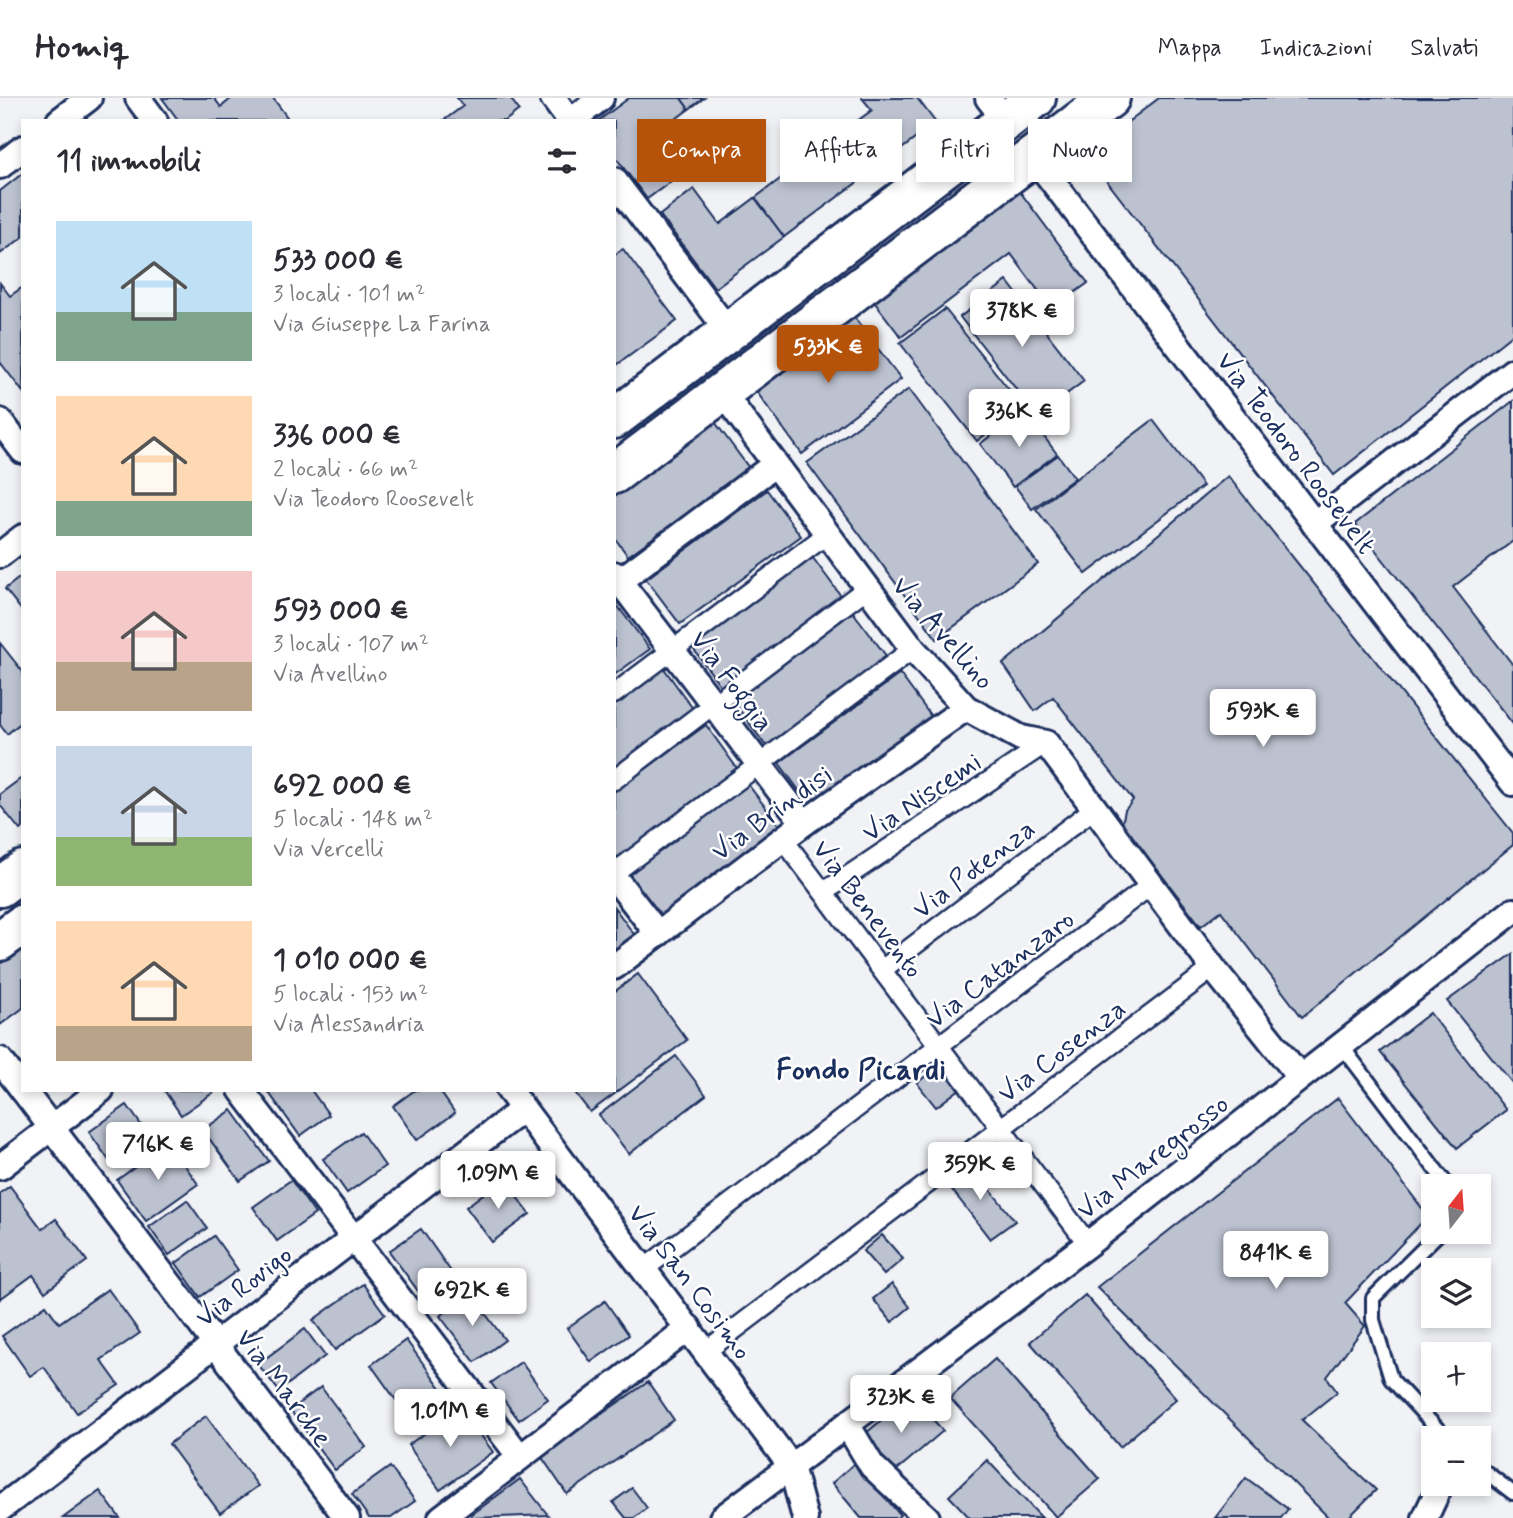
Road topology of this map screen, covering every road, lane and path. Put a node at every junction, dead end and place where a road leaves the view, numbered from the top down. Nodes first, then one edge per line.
1 (89, 98) edge
2 (138, 98) edge
3 (553, 98) edge
4 (601, 98) edge
5 (1036, 98) edge
6 (1110, 98) edge
7 (997, 110) edge
8 (62, 119) edge
9 (154, 119) edge
10 (569, 119) edge
11 (573, 119) edge
12 (1082, 119) edge
13 (21, 150) edge
14 (1028, 160) edge
15 (0, 166) edge
16 (1053, 182) edge
17 (616, 183) edge
18 (729, 332) junction
19 (1513, 371) edge
20 (722, 392) junction
21 (616, 417) edge
22 (0, 421) edge
23 (21, 448) edge
24 (774, 465) junction
25 (616, 472) edge
26 (1314, 524) junction
27 (826, 535) junction
28 (21, 539) edge
29 (0, 555) edge
30 (616, 580) edge
31 (867, 588) junction
32 (913, 649) junction
33 (672, 650) junction
34 (616, 692) edge
35 (714, 704) junction
36 (966, 708) junction
37 (1046, 743) junction
38 (759, 763) junction
39 (616, 778) edge
40 (1513, 783) edge
41 (1095, 808) junction
42 (804, 823) junction
43 (783, 839) junction
44 (21, 871) edge
45 (616, 873) edge
46 (616, 878) edge
47 (1151, 885) junction
48 (0, 887) edge
49 (824, 892) junction
50 (1513, 911) edge
51 (21, 925) edge
52 (658, 934) junction
53 (0, 941) edge
54 (616, 966) edge
55 (1213, 968) junction
56 (883, 969) junction
57 (941, 1045) junction
58 (1341, 1045) junction
59 (0, 1060) edge
60 (1300, 1077) junction
61 (21, 1087) edge
62 (24, 1092) edge
63 (98, 1092) edge
64 (243, 1092) edge
65 (516, 1100) edge
66 (1003, 1127) junction
67 (51, 1128) junction
68 (0, 1167) edge
69 (1439, 1174) edge
70 (354, 1238) junction
71 (1088, 1244) junction
72 (1428, 1244) edge
73 (645, 1269) junction
74 (689, 1328) junction
75 (216, 1344) junction
76 (706, 1351) junction
77 (848, 1426) junction
78 (1435, 1426) edge
79 (520, 1457) junction
80 (791, 1466) junction
81 (1491, 1476) edge
82 (1513, 1493) edge
83 (1435, 1496) edge
84 (0, 1509) edge
85 (347, 1518) edge
86 (440, 1518) edge
87 (723, 1518) edge
88 (805, 1518) edge
89 (927, 1518) edge
90 (1425, 1518) edge

1 - 8 street
2 - 9 street
3 - 10 street
4 - 11 street
5 - 7 main road
6 - 12 main road
7 - 18 main road
13 - 15 street
14 - 20 main road
16 - 26 street, Via Teodoro Roosevelt
17 - 18 street
18 - 21 main road
19 - 26 street
20 - 24 street, Via Avellino
20 - 25 main road
22 - 23 street
24 - 27 street, Via Avellino
24 - 30 street
26 - 40 street, Via Teodoro Roosevelt
27 - 31 street, Via Avellino
27 - 33 street
28 - 29 street
30 - 33 street, Via Foggia
31 - 32 street, Via Avellino
31 - 35 street
32 - 36 street, Via Avellino
32 - 38 street
33 - 34 street
33 - 35 street, Via Foggia
35 - 38 street, Via Foggia
35 - 39 street
36 - 37 street, Via Avellino
36 - 42 street, Via Brindisi
37 - 41 street
37 - 49 street, Via Niscemi
38 - 42 street, Via Foggia
38 - 45 street
41 - 47 street
41 - 56 street, Via Potenza
42 - 43 street, Via Brindisi
43 - 49 street, Via Benevento
43 - 52 street, Via Brindisi
44 - 48 main road
46 - 52 street
47 - 55 street
47 - 57 street, Via Catanzaro
49 - 56 street, Via Benevento
50 - 58 street, Via Maregrosso
51 - 53 main road
52 - 54 street, Via Brindisi
55 - 60 street
55 - 66 street, Via Cosenza
56 - 57 street, Via Benevento
57 - 66 street, Via Benevento
57 - 73 street, Via Catanzaro
58 - 60 street, Via Maregrosso
58 - 69 lane
59 - 61 street, Via Marche
60 - 71 street, Via Maregrosso
62 - 67 street, Via Marche
63 - 67 street
64 - 70 street
65 - 70 street, Via Rovigo
65 - 73 street, Via San Cosimo
66 - 71 street, Via Benevento
66 - 76 street, Via Cosenza
67 - 68 street
67 - 75 street, Via Marche
70 - 75 street, Via Rovigo
70 - 79 street
71 - 77 street, Via Maregrosso
72 - 78 lane
73 - 74 street, Via San Cosimo
74 - 76 street, Via San Cosimo
74 - 79 street
75 - 84 street, Via Rovigo
75 - 85 street, Via Marche
76 - 80 street, Via San Cosimo
77 - 80 street, Via Maregrosso
77 - 89 street
79 - 86 street
80 - 87 street, Via Maregrosso
80 - 88 street, Via San Cosimo
81 - 82 lane
83 - 90 street

